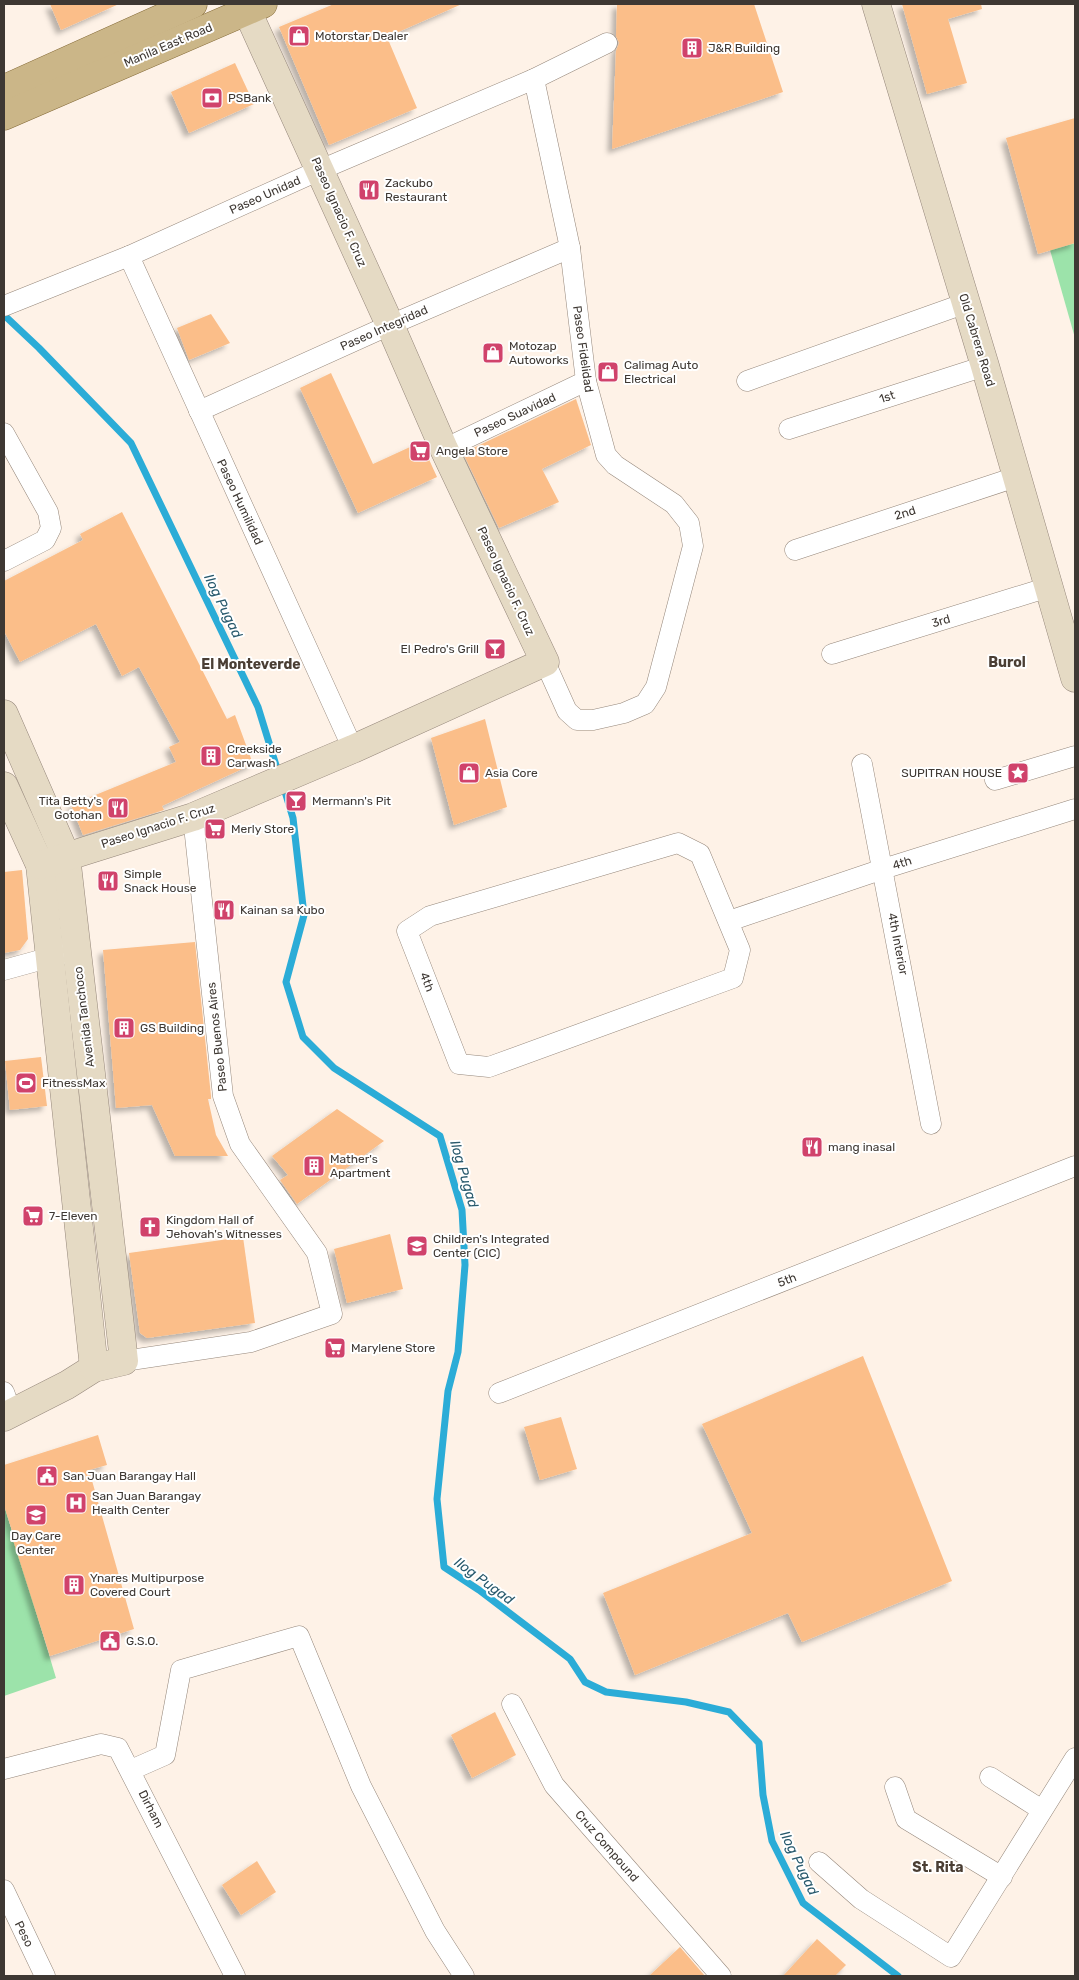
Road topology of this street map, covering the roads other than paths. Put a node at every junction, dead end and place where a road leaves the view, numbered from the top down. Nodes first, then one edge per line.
1 (193, 4) edge
2 (876, 4) edge
3 (251, 6) edge
4 (607, 43) dead end
5 (68, 75) junction
6 (534, 79) junction
7 (4, 89) edge
8 (4, 116) edge
9 (320, 170) junction
10 (570, 248) junction
11 (128, 256) junction
12 (966, 303) junction
13 (4, 306) edge
14 (390, 325) junction
15 (985, 366) junction
16 (586, 381) junction
17 (747, 381) dead end
18 (199, 411) junction
19 (790, 429) dead end
20 (4, 433) edge
21 (444, 449) junction
22 (1016, 477) junction
23 (795, 550) dead end
24 (4, 561) edge
25 (1049, 587) junction
26 (832, 654) dead end
27 (545, 662) junction
28 (1075, 678) edge
29 (4, 714) edge
30 (353, 749) junction
31 (1075, 756) edge
32 (862, 764) dead end
33 (995, 780) dead end
34 (4, 786) edge
35 (1075, 809) edge
36 (193, 817) junction
37 (66, 856) junction
38 (40, 865) junction
39 (883, 868) junction
40 (729, 921) junction
41 (76, 950) junction
42 (50, 957) junction
43 (4, 970) edge
44 (931, 1124) dead end
45 (1075, 1166) edge
46 (124, 1361) junction
47 (94, 1368) junction
48 (499, 1393) dead end
49 (7, 1408) edge
50 (512, 1704) dead end
51 (1075, 1758) edge
52 (4, 1769) edge
53 (131, 1770) junction
54 (990, 1777) dead end
55 (895, 1787) dead end
56 (1042, 1810) junction
57 (819, 1862) dead end
58 (1002, 1877) junction
59 (4, 1890) edge
60 (45, 1976) edge
61 (236, 1976) edge
62 (464, 1976) edge
63 (721, 1976) edge

1 - 5 main road, Manila East Road
2 - 12 street, Old Cabrera Road
3 - 5 main road, Manila East Road
3 - 9 street, Paseo Ignacio F. Cruz
4 - 6 street, Paseo Unidad
5 - 7 main road
5 - 8 main road
6 - 9 street, Paseo Unidad
6 - 10 street, Paseo Fidelidad
9 - 11 street, Paseo Unidad
9 - 14 street, Paseo Ignacio F. Cruz
10 - 14 street, Paseo Integridad
10 - 16 street, Paseo Fidelidad
11 - 13 street, Paseo Unidad
11 - 18 street, Paseo Humilidad
12 - 15 street, Old Cabrera Road
12 - 17 street
14 - 18 street, Paseo Integridad
14 - 21 street, Paseo Ignacio F. Cruz
15 - 19 street, 1st
15 - 22 street, Old Cabrera Road
16 - 21 street, Paseo Suavidad
16 - 27 street, Paseo Fidelidad
18 - 30 street, Paseo Humilidad
20 - 24 street
21 - 27 street, Paseo Ignacio F. Cruz
22 - 23 street, 2nd
22 - 25 street, Old Cabrera Road
25 - 26 street, 3rd
25 - 28 street, Old Cabrera Road
27 - 30 street, Paseo Ignacio F. Cruz
29 - 37 street, Avenida Tanchoco
30 - 36 street, Paseo Ignacio F. Cruz
31 - 33 street
32 - 39 street, 4th Interior
34 - 38 street
35 - 39 street, 4th
36 - 37 street, Paseo Ignacio F. Cruz
36 - 46 street, Paseo Buenos Aires
37 - 38 street, Paseo Ignacio F. Cruz
37 - 41 street, Avenida Tanchoco
38 - 42 street
39 - 40 street, 4th
39 - 44 street, 4th Interior
40 - 40 street, 4th
41 - 42 street
41 - 46 street, Avenida Tanchoco
42 - 43 street
42 - 47 street
45 - 48 street, 5th
46 - 47 street
47 - 49 street
50 - 63 street, Cruz Compound
51 - 56 street
52 - 53 street, Dirham
53 - 61 street, Dirham
53 - 62 street
54 - 56 street
55 - 58 street
56 - 58 street
57 - 58 street
59 - 60 street, Peso

